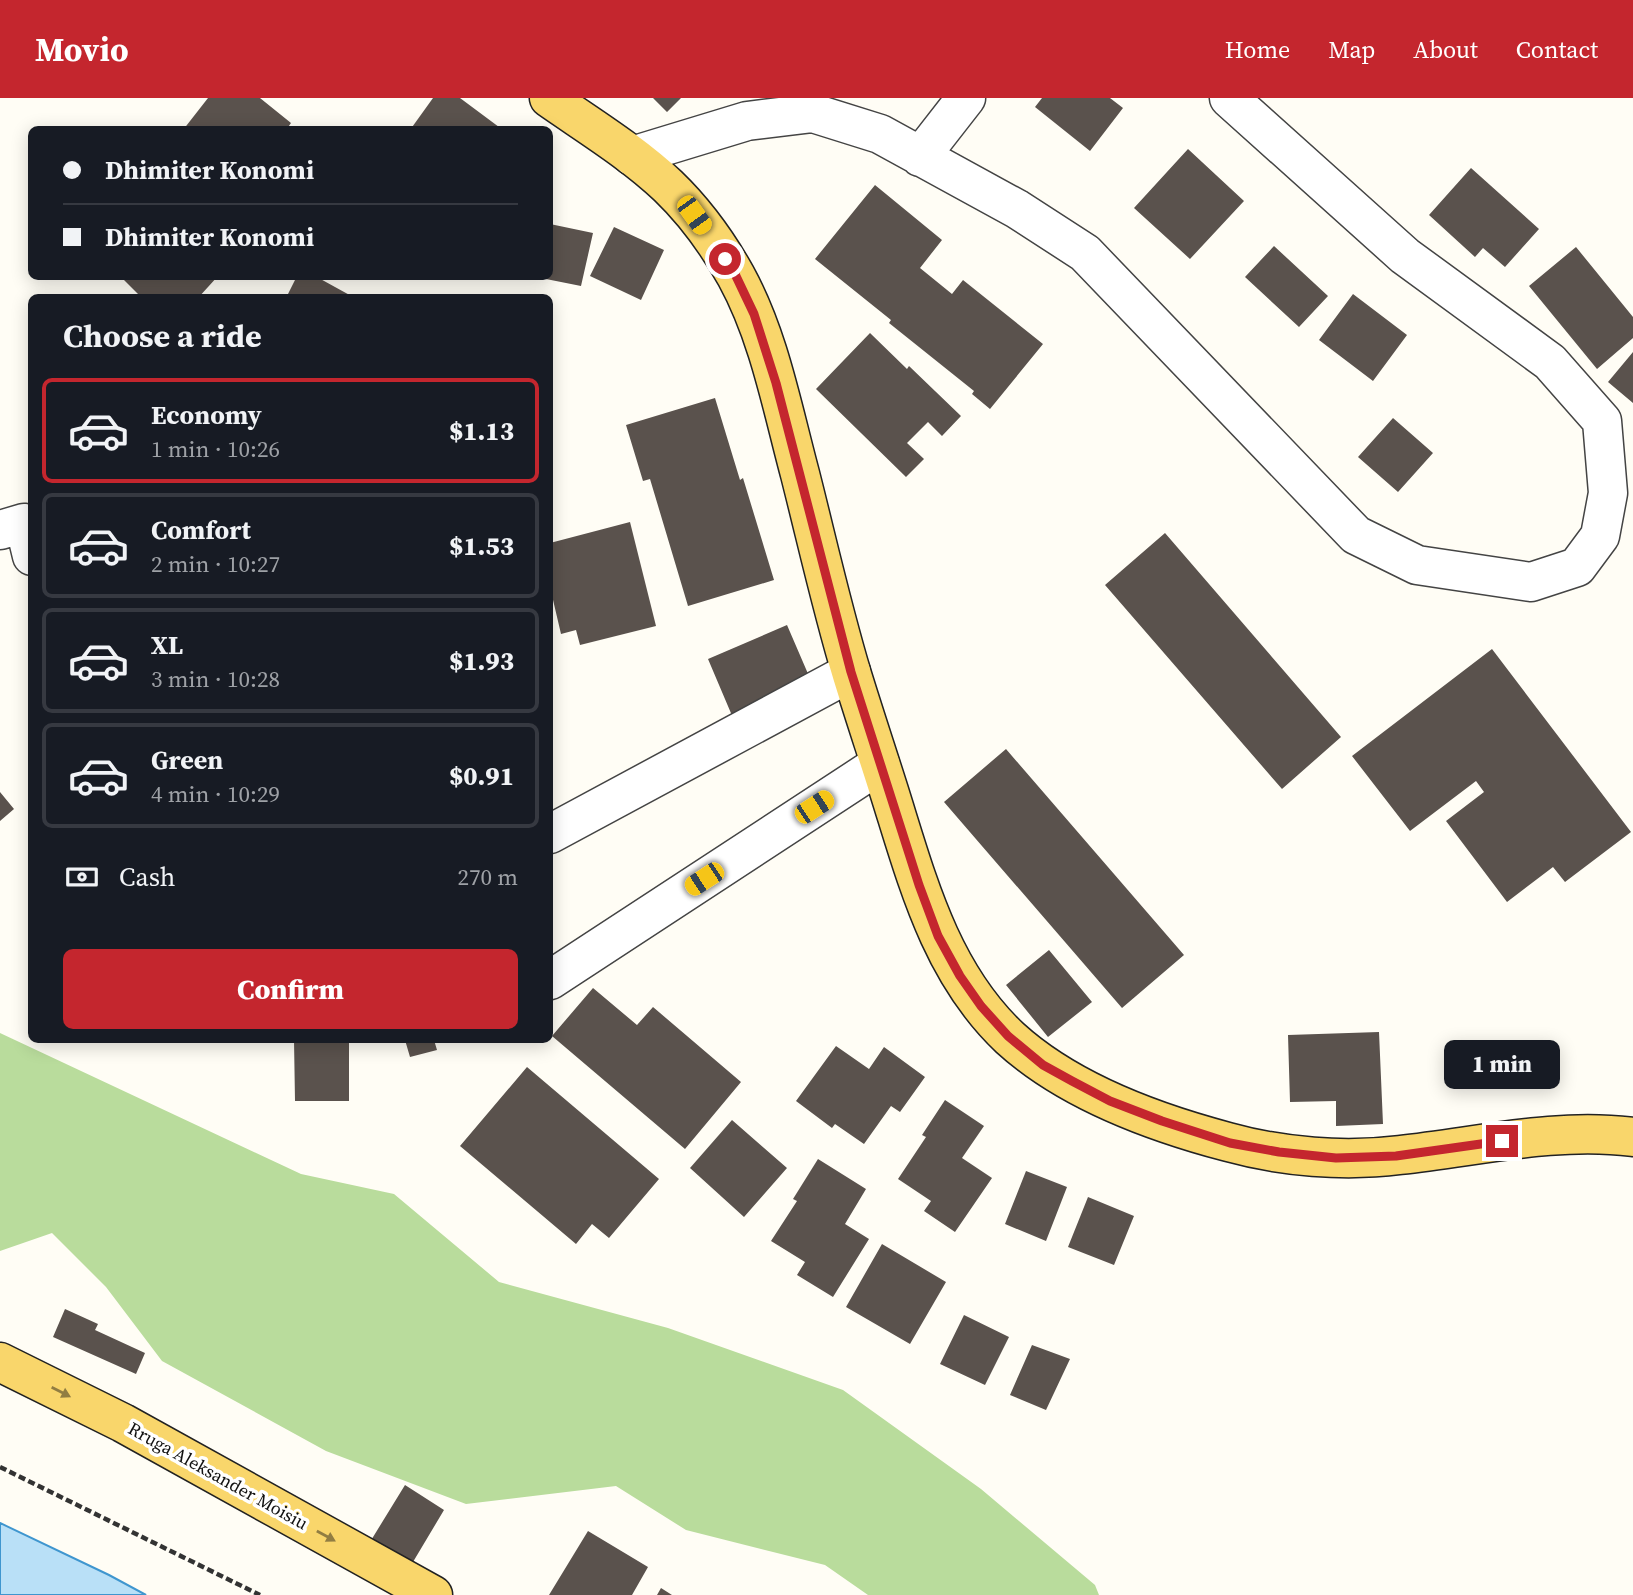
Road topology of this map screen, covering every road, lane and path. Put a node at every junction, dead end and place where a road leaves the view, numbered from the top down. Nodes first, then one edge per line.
1 (549, 98) edge
2 (966, 98) edge
3 (1229, 98) edge
4 (632, 156) junction
5 (920, 158) junction
6 (0, 530) edge
7 (28, 540) edge
8 (851, 672) junction
9 (880, 764) junction
10 (553, 832) edge
11 (553, 978) edge
12 (1633, 1137) edge
13 (0, 1362) edge
14 (0, 1467) edge
15 (260, 1595) edge
16 (433, 1595) edge

1 - 4 main road
2 - 5 street
3 - 5 street
4 - 5 street
4 - 8 main road
6 - 7 street
8 - 9 main road
8 - 10 street
9 - 11 street
9 - 12 main road
13 -> 16 main road, Rruga Aleksander Moisiu
14 - 15 path

